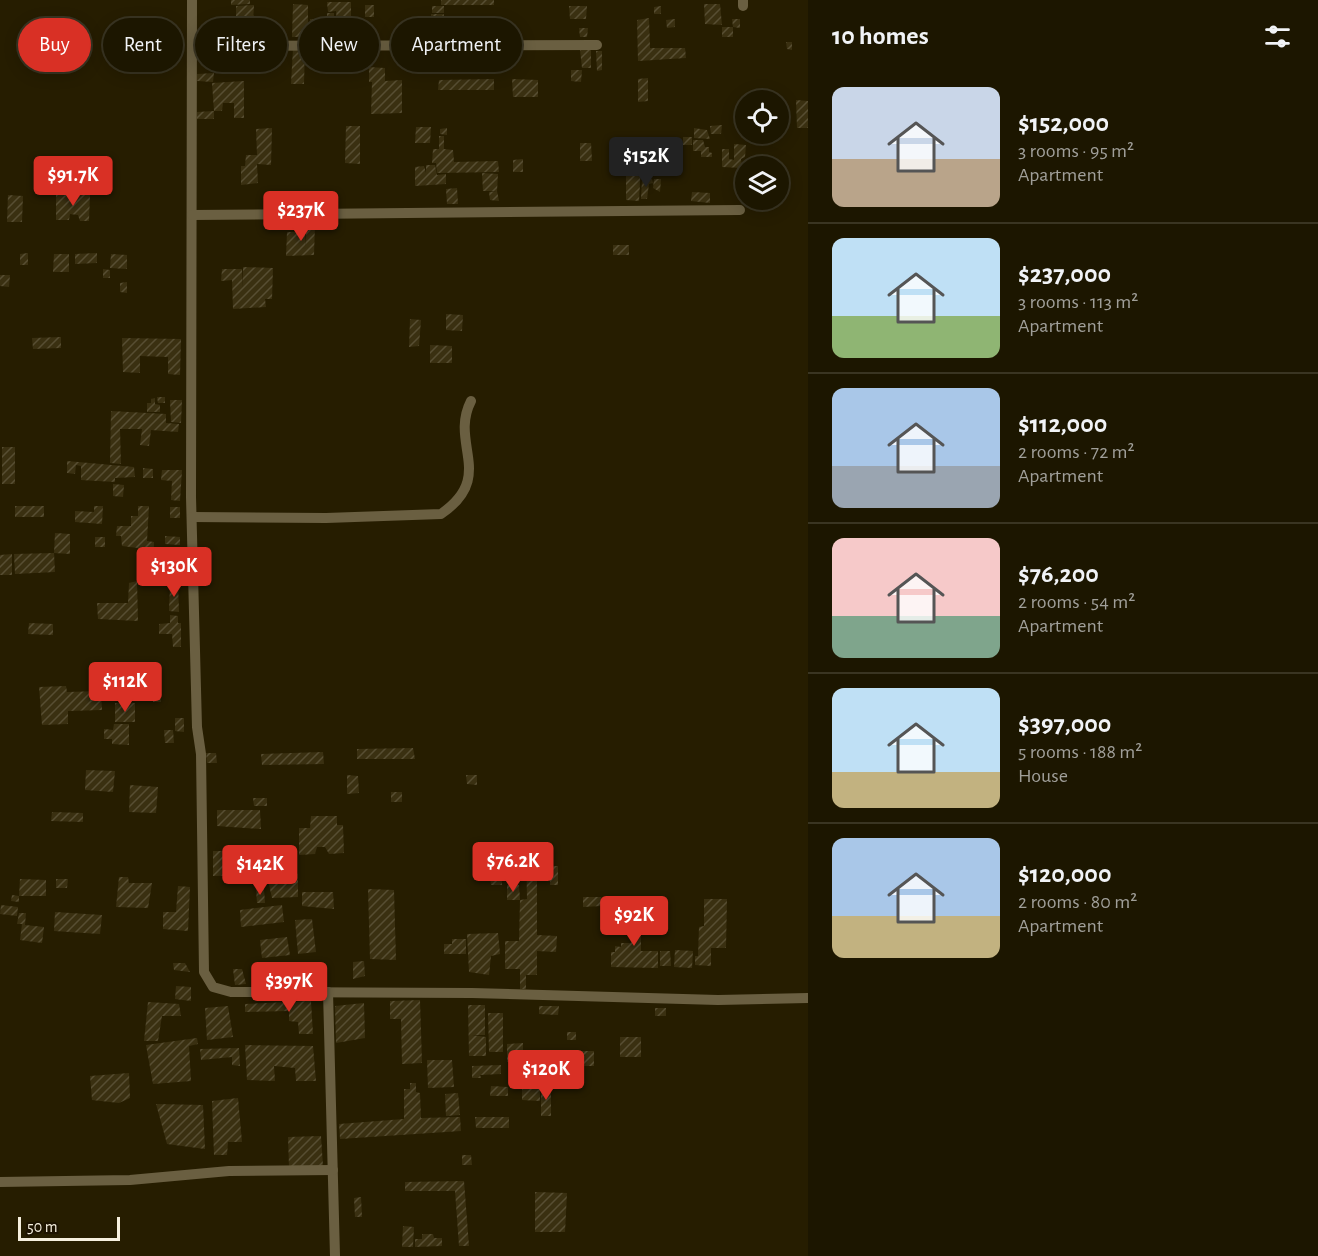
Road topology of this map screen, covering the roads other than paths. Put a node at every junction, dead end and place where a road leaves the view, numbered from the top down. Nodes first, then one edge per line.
1 (192, 0) edge
2 (597, 45) dead end
3 (192, 46) junction
4 (740, 210) dead end
5 (192, 215) junction
6 (471, 401) dead end
7 (192, 517) junction
8 (328, 992) junction
9 (808, 998) edge
10 (333, 1170) junction
11 (0, 1182) edge
12 (335, 1256) edge

1 - 3 street
2 - 3 street
3 - 5 street
4 - 5 street
5 - 7 street
6 - 7 street
7 - 8 street
8 - 9 street
8 - 10 street
10 - 11 street
10 - 12 street

